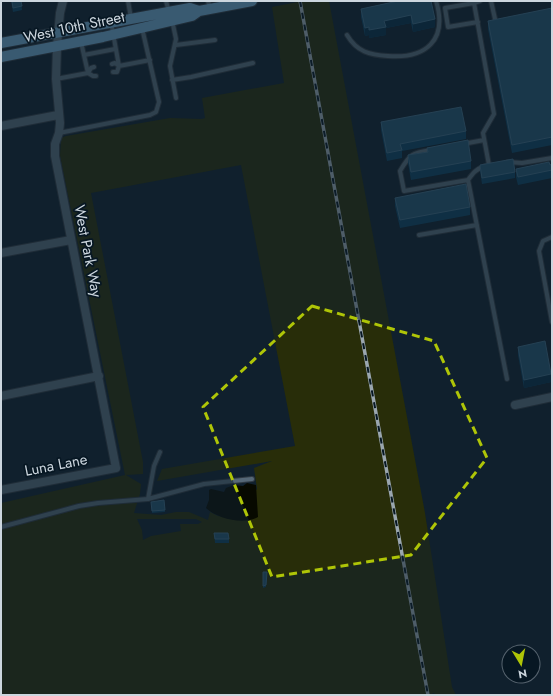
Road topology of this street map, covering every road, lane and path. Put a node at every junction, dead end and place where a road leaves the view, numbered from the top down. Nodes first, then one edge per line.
1 (63, 1) edge
2 (128, 1) edge
3 (166, 1) edge
4 (252, 1) edge
5 (436, 1) edge
6 (480, 1) edge
7 (491, 1) edge
8 (474, 3) junction
9 (209, 5) edge
10 (170, 16) junction
11 (131, 18) junction
12 (496, 19) edge
13 (111, 22) junction
14 (478, 22) junction
15 (142, 28) junction
16 (113, 34) junction
17 (347, 35) dead end
18 (58, 39) junction
19 (215, 40) dead end
20 (81, 41) junction
21 (1, 43) edge
22 (176, 45) junction
23 (115, 49) junction
24 (84, 55) junction
25 (1, 57) edge
26 (150, 60) junction
27 (253, 63) dead end
28 (112, 64) dead end
29 (119, 66) junction
30 (94, 67) dead end
31 (88, 72) junction
32 (114, 72) dead end
33 (96, 76) dead end
34 (56, 79) junction
35 (172, 80) junction
36 (176, 98) dead end
37 (58, 115) junction
38 (1, 126) edge
39 (59, 133) junction
40 (484, 140) junction
41 (461, 144) edge
42 (437, 149) edge
43 (552, 158) edge
44 (505, 163) edge
45 (497, 164) edge
46 (489, 165) junction
47 (468, 180) junction
48 (477, 225) junction
49 (419, 235) dead end
50 (552, 238) edge
51 (71, 240) junction
52 (1, 253) edge
53 (552, 322) edge
54 (99, 376) junction
55 (507, 379) dead end
56 (1, 396) edge
57 (552, 397) edge
58 (515, 405) dead end
59 (160, 452) dead end
60 (116, 468) joint
61 (252, 479) dead end
62 (1, 490) edge
63 (148, 499) junction
64 (1, 527) edge

1 - 18 street, West Park Way
2 - 11 lane
3 - 10 lane
4 - 9 main road, West 10th Street
5 - 17 lane
6 - 8 lane
7 - 12 lane
8 - 14 lane
8 - 14 lane
9 - 10 main road, West 10th Street
10 - 11 main road, West 10th Street
10 - 15 main road, West 10th Street
10 - 22 lane
11 - 13 main road, West 10th Street
13 - 16 lane
13 - 18 main road, West 10th Street
14 - 40 lane
15 - 16 main road, West 10th Street
15 - 26 lane
16 - 20 main road, West 10th Street
16 - 23 lane
18 - 20 main road, West 10th Street
18 - 21 main road, West 10th Street
18 - 25 main road, West 10th Street
18 - 34 street, West Park Way
19 - 22 lane
20 - 24 lane
22 - 35 lane
23 - 24 lane
23 - 29 lane
24 - 31 lane
26 - 29 lane
26 - 39 lane
27 - 35 lane
28 - 29 lane
29 - 32 lane
30 - 31 lane
31 - 33 lane
31 - 34 lane
34 - 37 street, West Park Way
35 - 36 lane
37 - 38 street
37 - 39 street, West Park Way
39 - 51 street, West Park Way
40 - 41 lane
40 - 46 lane
42 - 47 lane
43 - 44 lane
45 - 46 lane
46 - 47 lane
47 - 48 lane
48 - 49 lane
48 - 55 lane
50 - 53 lane
51 - 52 street
51 - 54 street, West Park Way
54 - 56 street
54 - 60 street, West Park Way
57 - 58 street
59 - 63 lane
60 - 62 street, Luna Lane
61 - 63 lane
63 - 64 lane

